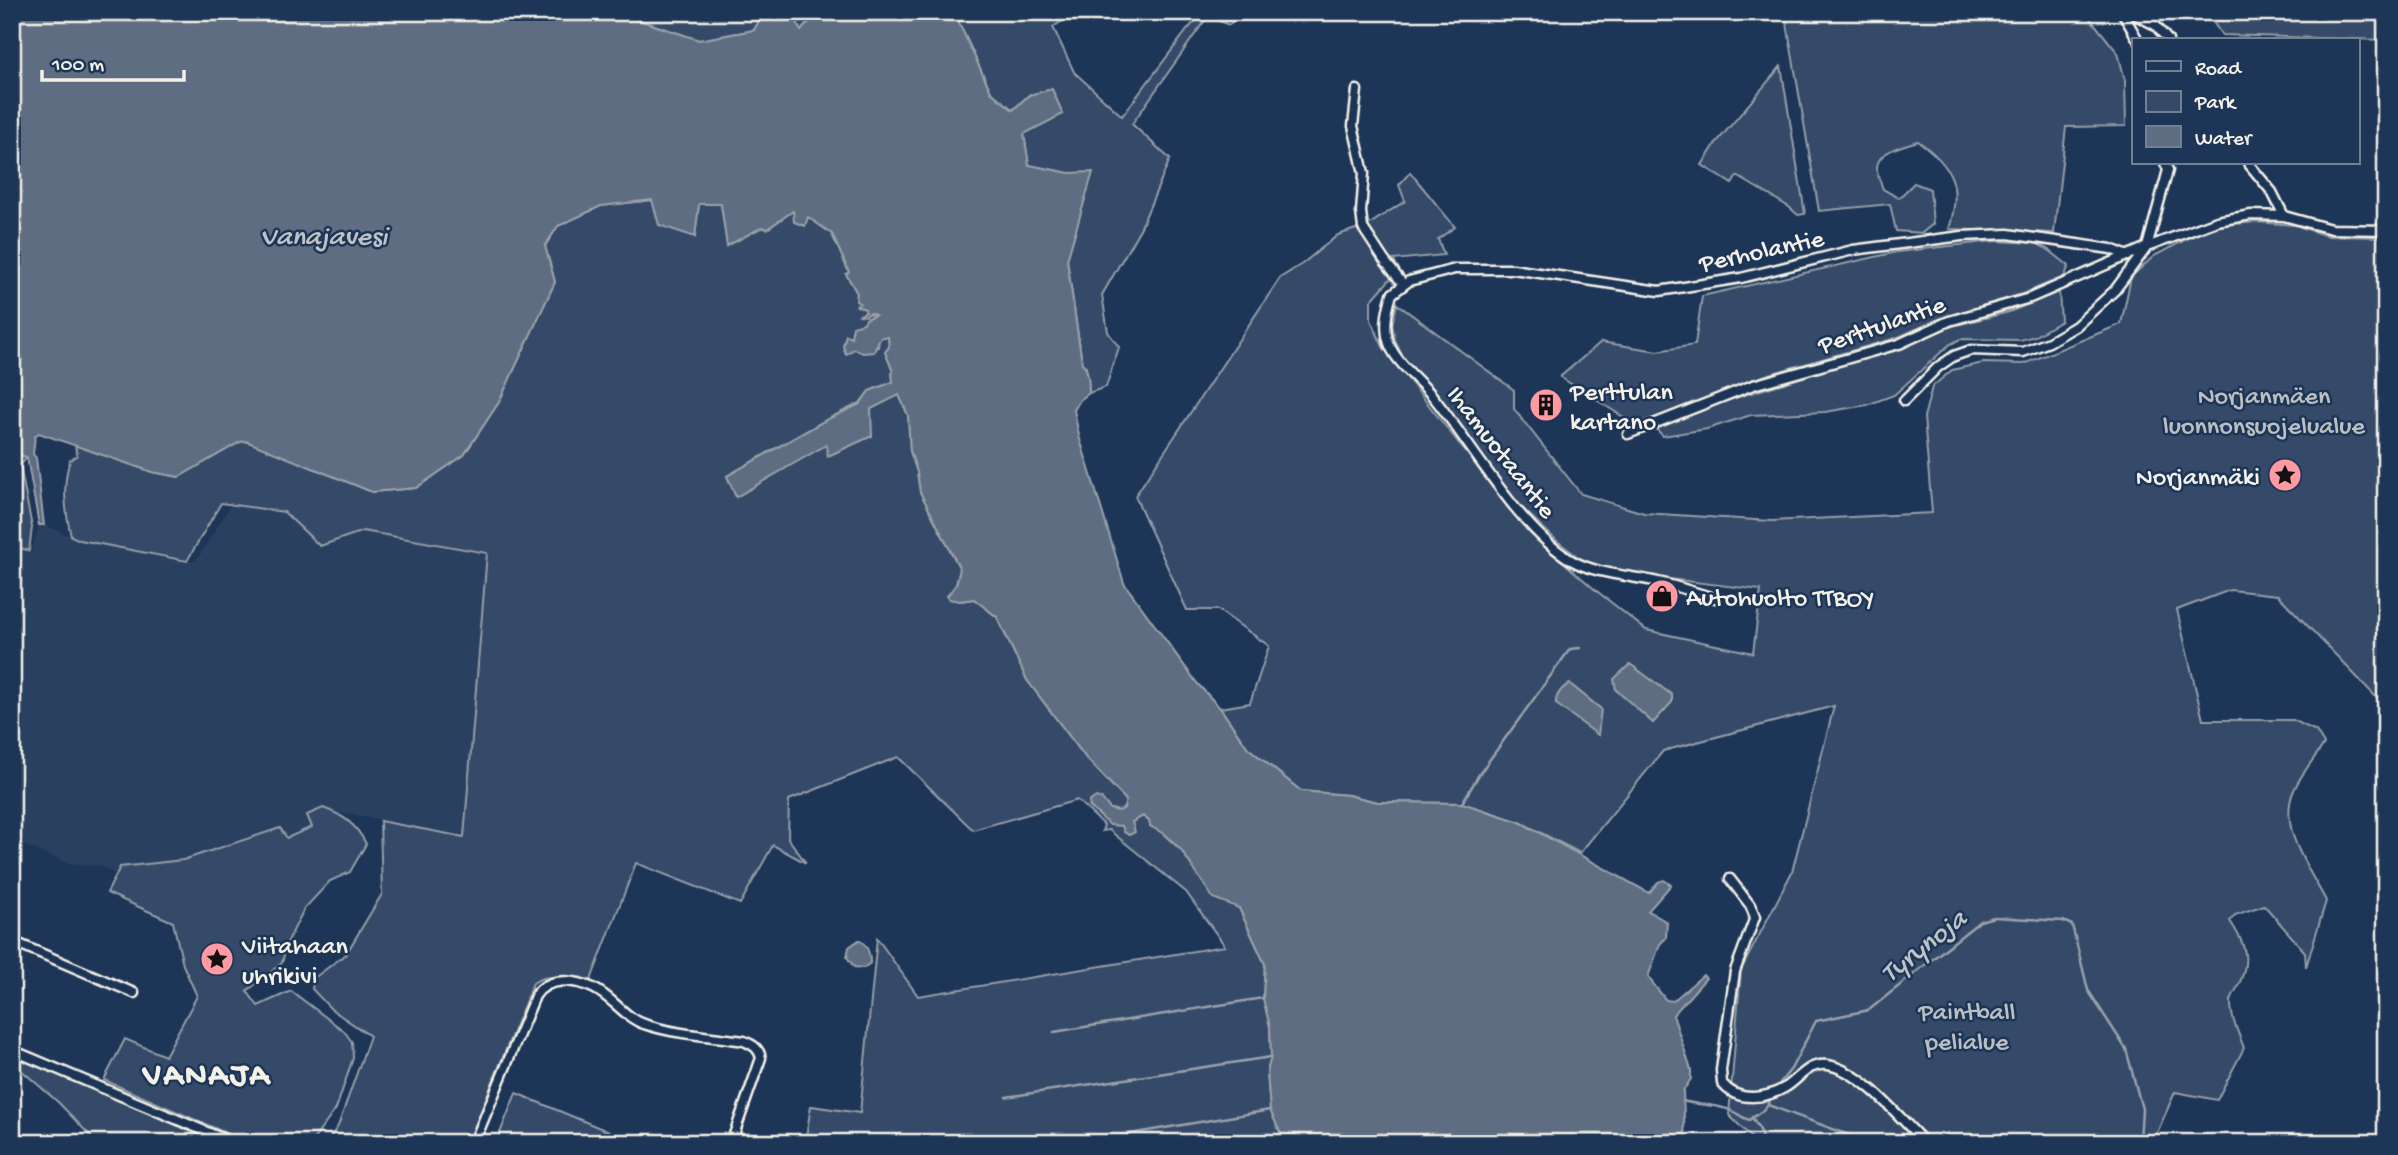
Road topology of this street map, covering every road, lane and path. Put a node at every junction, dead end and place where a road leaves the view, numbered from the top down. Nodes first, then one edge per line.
1 (2122, 12) edge
2 (2130, 12) edge
3 (2137, 38) edge
4 (2166, 38) edge
5 (1357, 90) dead end
6 (2165, 164) edge
7 (2249, 164) edge
8 (2284, 216) junction
9 (2386, 230) edge
10 (2147, 247) junction
11 (2128, 256) junction
12 (1403, 284) junction
13 (1905, 401) dead end
14 (1628, 433) dead end
15 (1715, 598) dead end
16 (1730, 879) dead end
17 (12, 941) edge
18 (134, 993) dead end
19 (12, 1050) edge
20 (233, 1143) edge
21 (474, 1143) edge
22 (731, 1143) edge
23 (1925, 1143) edge

1 - 3 street
2 - 4 street
5 - 12 street
6 - 10 street
7 - 8 street
8 - 9 street, Perttulantie
8 - 10 street, Perttulantie
10 - 11 street, Perttulantie
10 - 13 street, Perttulantie
11 - 12 street, Perholantie
11 - 14 street, Perttulantie
12 - 15 street, Ihamuotaantie
16 - 23 street
17 - 18 street
19 - 20 street
21 - 22 street

